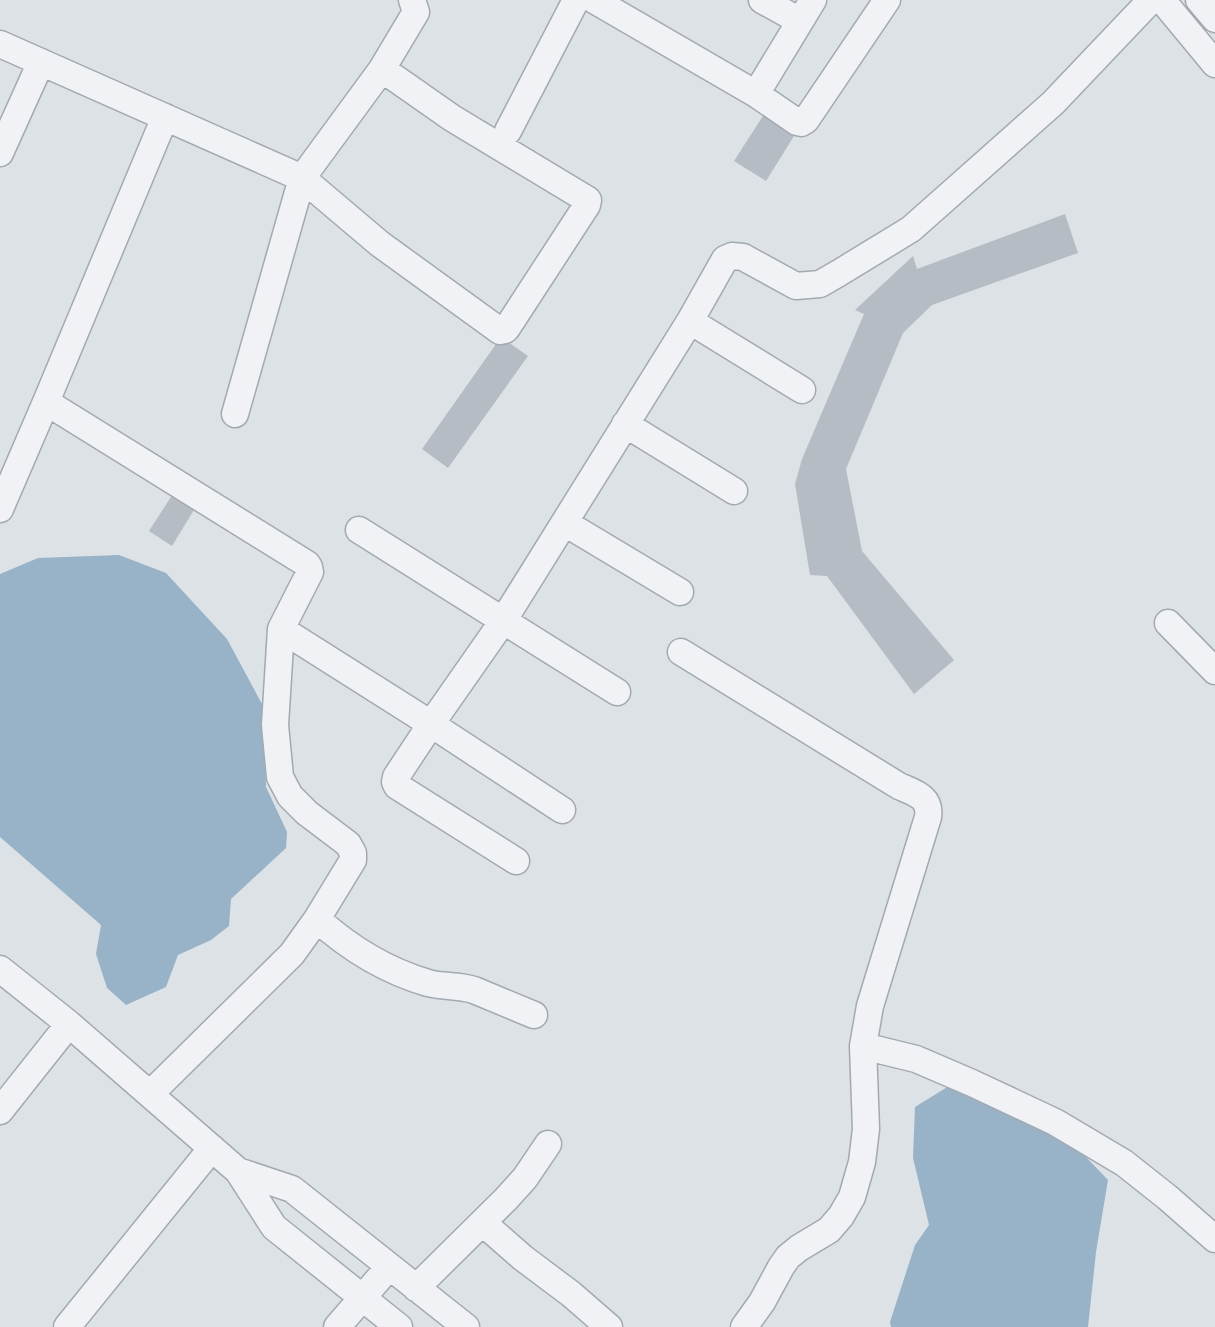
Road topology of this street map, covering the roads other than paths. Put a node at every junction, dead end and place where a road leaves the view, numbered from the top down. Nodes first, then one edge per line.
1 (412, 0) edge
2 (576, 0) edge
3 (594, 0) edge
4 (762, 0) edge
5 (887, 0) edge
6 (1151, 0) edge
7 (1162, 0) edge
8 (1199, 0) edge
9 (807, 10) edge
10 (1215, 19) edge
11 (0, 44) edge
12 (41, 62) junction
13 (1215, 64) edge
14 (382, 68) junction
15 (756, 94) junction
16 (165, 117) junction
17 (508, 131) dead end
18 (0, 153) edge
19 (302, 178) junction
20 (690, 321) junction
21 (802, 390) dead end
22 (46, 402) junction
23 (235, 414) dead end
24 (625, 424) junction
25 (734, 491) dead end
26 (0, 509) edge
27 (565, 523) junction
28 (359, 530) dead end
29 (680, 592) dead end
30 (503, 621) junction
31 (1168, 623) dead end
32 (281, 629) junction
33 (681, 652) dead end
34 (1215, 671) edge
35 (617, 692) dead end
36 (431, 724) junction
37 (562, 810) dead end
38 (516, 861) dead end
39 (318, 919) junction
40 (0, 969) edge
41 (534, 1016) dead end
42 (70, 1024) junction
43 (863, 1046) junction
44 (150, 1094) junction
45 (0, 1110) edge
46 (548, 1144) dead end
47 (212, 1148) junction
48 (238, 1171) junction
49 (483, 1223) junction
50 (1215, 1239) edge
51 (389, 1267) junction
52 (416, 1288) junction
53 (362, 1298) junction
54 (67, 1327) edge
55 (337, 1327) edge
56 (399, 1327) edge
57 (466, 1327) edge
58 (609, 1327) edge
59 (744, 1327) edge

1 - 14 street
2 - 17 street
3 - 15 street
4 - 9 street
5 - 15 street
6 - 20 street
7 - 13 street
8 - 10 street
9 - 15 street
11 - 12 street
12 - 16 street
12 - 18 street
14 - 19 street
14 - 19 street
16 - 19 street
16 - 22 street
19 - 23 street
20 - 21 street
20 - 24 street
22 - 26 street
22 - 32 street
24 - 25 street
24 - 27 street
27 - 29 street
27 - 30 street
28 - 30 street
30 - 35 street
30 - 36 street
31 - 34 street
32 - 36 street
32 - 39 street
33 - 43 street
36 - 37 street
36 - 38 street
39 - 41 street
39 - 44 street
40 - 42 street
42 - 44 street
42 - 45 street
43 - 50 street
43 - 59 street
44 - 47 street
46 - 49 street
47 - 48 street
47 - 54 street
48 - 51 street
48 - 53 street
49 - 52 street
49 - 58 street
51 - 52 street
51 - 53 street
52 - 57 street
53 - 55 street
53 - 56 street

